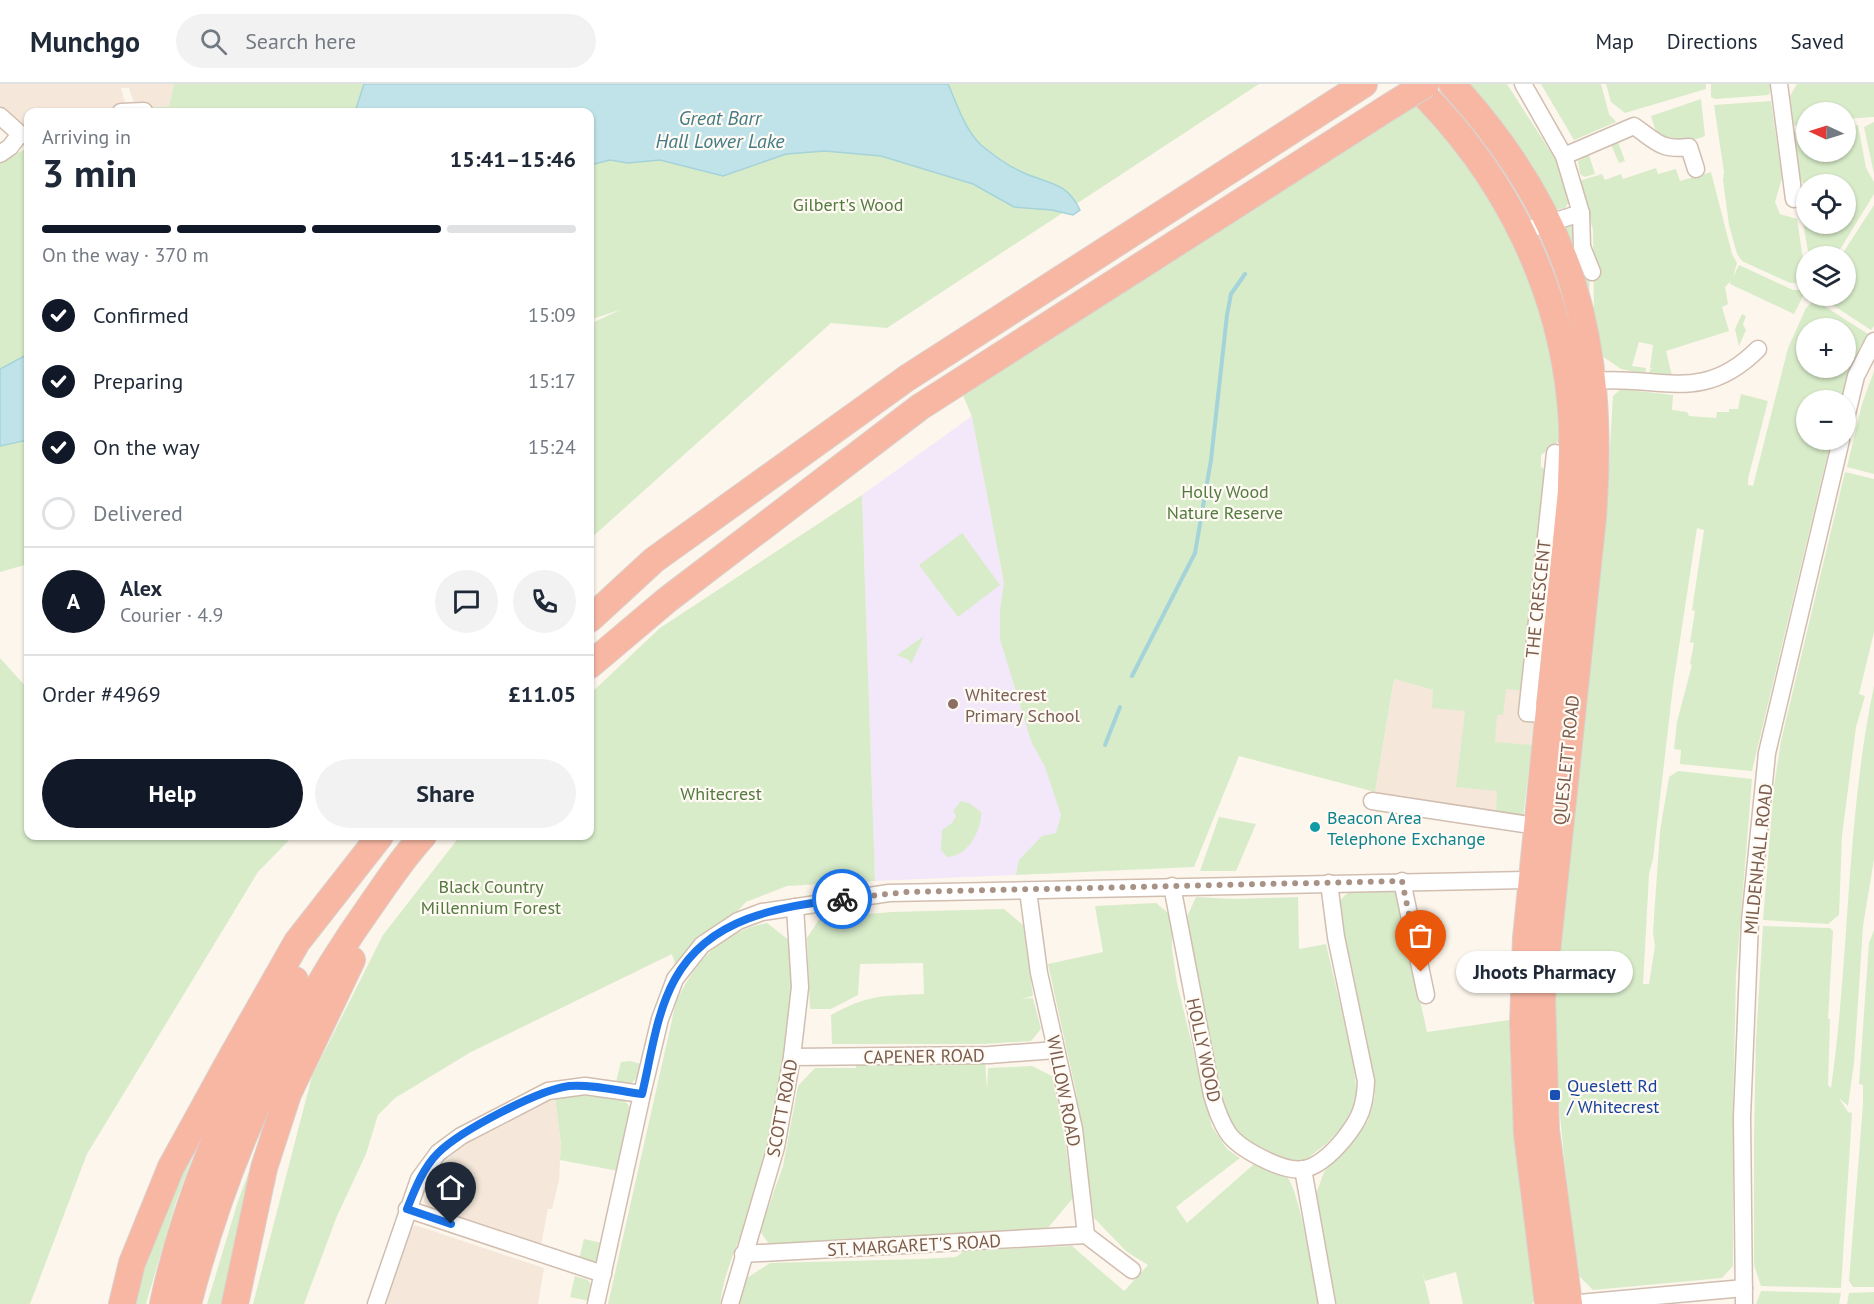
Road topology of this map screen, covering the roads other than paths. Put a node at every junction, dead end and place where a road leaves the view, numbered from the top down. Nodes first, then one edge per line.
1 (1364, 84) edge
2 (1413, 84) edge
3 (1426, 84) edge
4 (1452, 84) edge
5 (1523, 84) edge
6 (1779, 84) edge
7 (127, 93) dead end
8 (131, 108) edge
9 (0, 116) edge
10 (24, 135) edge
11 (0, 154) edge
12 (1564, 156) junction
13 (1695, 169) dead end
14 (1794, 199) dead end
15 (1581, 213) junction
16 (1549, 222) junction
17 (1524, 231) junction
18 (1592, 272) dead end
19 (1874, 341) edge
20 (1758, 349) dead end
21 (1594, 381) junction
22 (1853, 390) edge
23 (1839, 450) edge
24 (1549, 460) dead end
25 (594, 615) edge
26 (594, 661) edge
27 (1559, 716) junction
28 (1372, 801) dead end
29 (1536, 826) junction
30 (377, 840) edge
31 (378, 840) edge
32 (416, 843) edge
33 (1542, 880) junction
34 (1402, 881) junction
35 (1329, 883) junction
36 (1172, 886) junction
37 (1028, 891) junction
38 (795, 907) junction
39 (1425, 995) dead end
40 (1056, 1050) junction
41 (792, 1057) junction
42 (642, 1094) junction
43 (1304, 1169) junction
44 (407, 1209) junction
45 (1086, 1235) junction
46 (743, 1254) junction
47 (1132, 1270) dead end
48 (603, 1274) junction
49 (1744, 1296) edge
50 (122, 1304) edge
51 (163, 1304) edge
52 (188, 1304) edge
53 (235, 1304) edge
54 (376, 1304) edge
55 (597, 1304) edge
56 (730, 1304) edge
57 (1327, 1304) edge
58 (1564, 1304) edge

1 - 25 highway
2 - 17 highway, QUESLETT ROAD
3 - 26 highway, bridge
4 - 16 highway, QUESLETT ROAD
5 - 12 street
6 - 14 street
7 - 8 street
9 - 10 street
10 - 11 street
12 - 13 street
12 - 15 street
15 - 16 street
15 - 18 street
16 - 17 street
16 - 21 highway, QUESLETT ROAD
17 - 27 highway, QUESLETT ROAD
19 - 22 street
20 - 21 street
21 - 27 highway, QUESLETT ROAD
23 - 49 street, MILDENHALL ROAD
24 - 27 street, THE CRESCENT
27 - 29 highway, QUESLETT ROAD
27 - 33 highway, QUESLETT ROAD
28 - 29 street
29 - 33 highway, QUESLETT ROAD
30 - 50 highway
31 - 51 highway
32 - 52 highway
32 - 53 highway
33 - 34 street
33 - 58 highway, QUESLETT ROAD
34 - 35 street
34 - 39 street
35 - 36 street
35 - 43 street
36 - 37 street
36 - 43 street, HOLLY WOOD
37 - 38 street
37 - 40 street, WILLOW ROAD
38 - 41 street, SCOTT ROAD
38 - 42 street
40 - 41 street, CAPENER ROAD
40 - 45 street, WILLOW ROAD
41 - 46 street, SCOTT ROAD
42 - 44 street
42 - 48 street
43 - 57 street
44 - 48 street
44 - 54 street
45 - 46 street, ST. MARGARET'S ROAD
45 - 47 street
46 - 56 street, SCOTT ROAD
48 - 55 street
49 - 58 street

